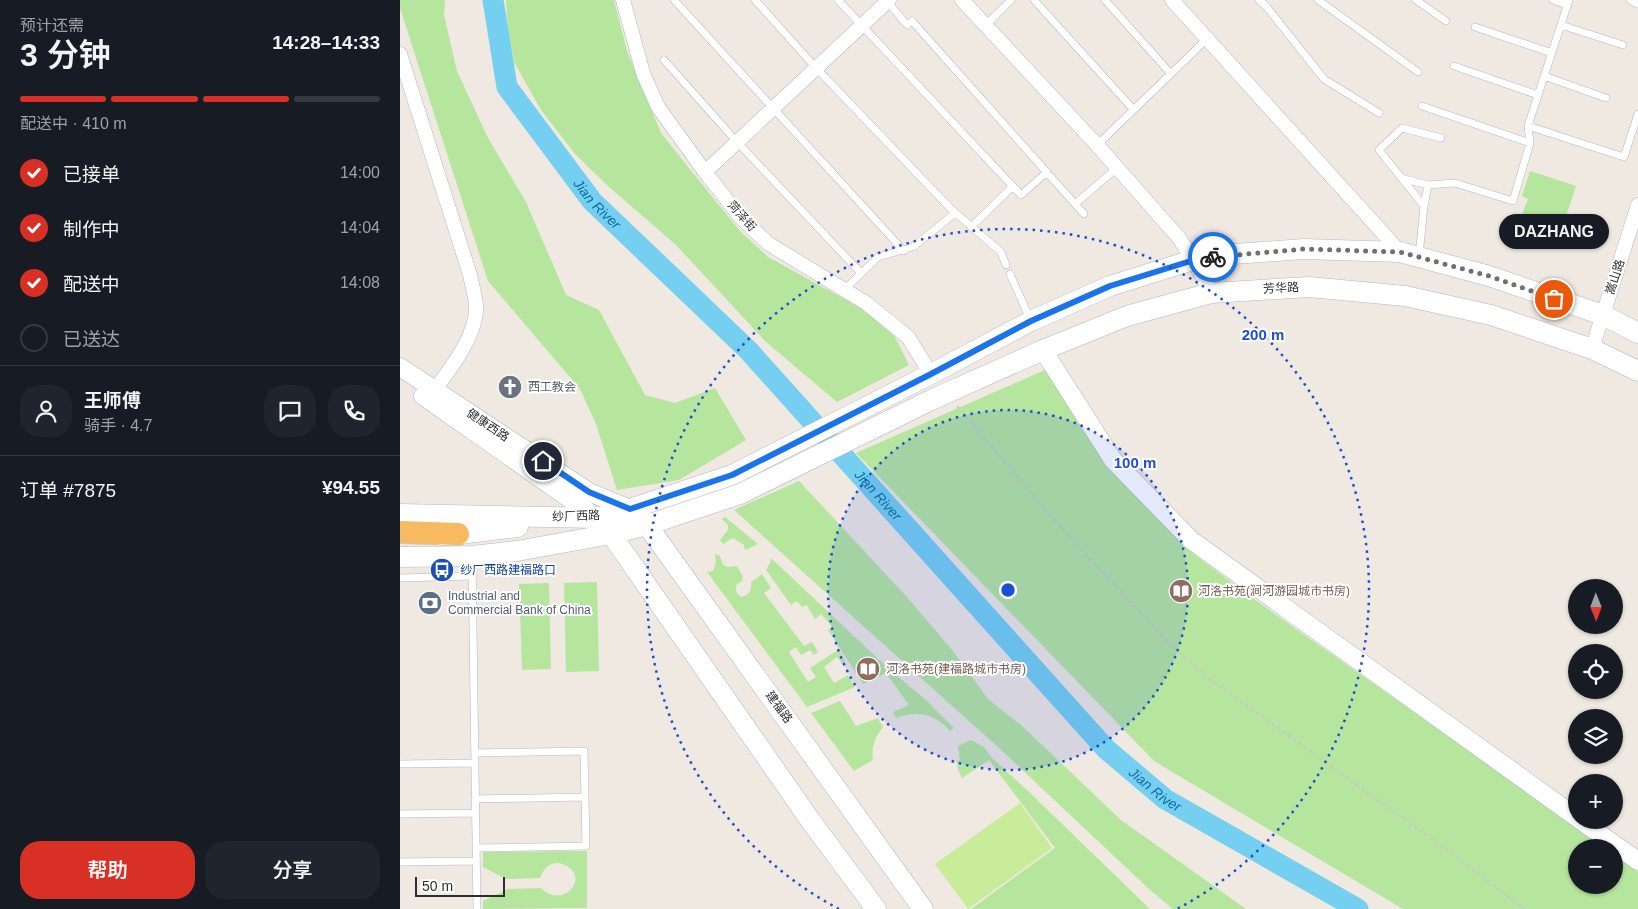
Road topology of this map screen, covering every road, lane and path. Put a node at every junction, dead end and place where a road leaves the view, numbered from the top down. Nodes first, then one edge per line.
1 (623, 0) edge
2 (674, 0) edge
3 (755, 0) edge
4 (838, 0) edge
5 (962, 0) edge
6 (1011, 0) edge
7 (1034, 0) edge
8 (1105, 0) edge
9 (1172, 0) edge
10 (1259, 0) edge
11 (1273, 0) edge
12 (1318, 0) edge
13 (1416, 0) edge
14 (1553, 0) edge
15 (888, 1) edge
16 (1568, 3) edge
17 (1266, 6) junction
18 (1446, 21) dead end
19 (986, 25) junction
20 (1561, 25) junction
21 (862, 26) junction
22 (1475, 27) dead end
23 (1208, 39) junction
24 (1623, 45) dead end
25 (1552, 53) junction
26 (400, 54) edge
27 (664, 60) dead end
28 (1454, 66) dead end
29 (817, 69) junction
30 (1418, 72) dead end
31 (1171, 74) junction
32 (1544, 76) junction
33 (1538, 95) junction
34 (1606, 98) dead end
35 (1422, 106) dead end
36 (773, 109) junction
37 (1134, 109) junction
38 (1379, 113) dead end
39 (1638, 114) edge
40 (1528, 126) junction
41 (1441, 138) dead end
42 (737, 142) junction
43 (1530, 143) junction
44 (1097, 145) junction
45 (1117, 168) junction
46 (705, 172) junction
47 (1047, 172) junction
48 (1401, 178) junction
49 (1428, 185) junction
50 (1013, 186) junction
51 (1075, 204) junction
52 (1638, 205) edge
53 (1424, 206) junction
54 (955, 213) junction
55 (1084, 214) dead end
56 (972, 227) junction
57 (1638, 232) edge
58 (904, 251) junction
59 (1410, 254) junction
60 (1194, 260) junction
61 (1006, 265) dead end
62 (861, 273) junction
63 (1010, 274) dead end
64 (844, 290) junction
65 (1211, 292) junction
66 (1607, 317) junction
67 (1031, 321) junction
68 (1638, 333) edge
69 (1043, 350) junction
70 (1596, 351) junction
71 (400, 367) edge
72 (1638, 371) edge
73 (926, 377) junction
74 (400, 381) edge
75 (431, 394) junction
76 (938, 396) junction
77 (630, 509) junction
78 (400, 514) edge
79 (597, 518) junction
80 (648, 525) junction
81 (400, 533) edge
82 (458, 534) joint
83 (611, 534) junction
84 (472, 556) junction
85 (400, 557) edge
86 (472, 576) junction
87 (400, 578) edge
88 (474, 753) junction
89 (475, 762) junction
90 (400, 764) edge
91 (585, 797) junction
92 (475, 799) junction
93 (1568, 811) edge
94 (476, 813) junction
95 (400, 814) edge
96 (1593, 829) edge
97 (476, 848) junction
98 (476, 861) junction
99 (1638, 861) edge
100 (400, 862) edge
101 (477, 909) edge
102 (876, 909) edge
103 (923, 909) edge
104 (1525, 909) edge

1 - 46 street, 菏泽街
2 - 36 lane
3 - 29 lane
4 - 21 lane
5 - 19 street
6 - 19 lane
7 - 37 lane
8 - 31 lane
9 - 23 street
10 - 17 lane
11 - 17 lane
12 - 30 lane
13 - 18 lane
14 - 16 lane
15 - 21 street
15 - 47 lane
16 - 20 lane
17 - 38 lane
19 - 44 street
20 - 24 lane
20 - 25 lane
21 - 29 street
21 - 50 lane
22 - 25 lane
23 - 31 lane
23 - 59 street
25 - 32 lane
26 - 75 street
27 - 42 lane
28 - 33 lane
29 - 36 street
29 - 54 lane
31 - 37 lane
32 - 33 lane
32 - 34 lane
33 - 40 lane
35 - 43 lane
36 - 42 street
36 - 58 lane
37 - 44 lane
39 - 40 lane
40 - 43 lane
41 - 48 lane
42 - 46 street
42 - 62 lane
43 - 49 lane
44 - 45 street
45 - 51 lane
45 - 60 street
46 - 64 street, 菏泽街
47 - 50 lane
47 - 51 lane
48 - 49 lane
48 - 53 lane
49 - 53 lane
50 - 56 lane
51 - 55 lane
52 - 66 street, 嵩山路
53 - 59 lane
54 - 56 lane
54 - 58 lane
56 - 61 lane
57 - 66 street, 嵩山路
58 - 62 lane
59 - 60 main road
59 - 66 main road
60 - 65 street
60 - 67 main road
62 - 64 lane
63 - 67 lane
64 - 73 street, 菏泽街
65 - 69 main road, 芳华路
65 - 70 main road, 芳华路
66 - 68 main road
66 - 70 street, 嵩山路
67 - 73 main road
69 - 76 main road, 芳华路
69 - 93 street
70 - 72 main road, 芳华路
71 - 75 street, 健康西路
73 - 77 main road, 纱厂西路
74 - 75 street, 健康西路
75 - 77 street, 健康西路
75 - 79 street, 健康西路
76 - 80 main road, 纱厂西路
76 - 104 path
77 - 79 main road, 纱厂西路
77 - 80 main road, 建福路
78 - 79 main road, 纱厂西路
79 - 82 main road
79 - 83 main road
80 - 83 main road, 纱厂西路
80 - 103 main road, 建福路
81 - 82 highway
83 - 84 main road, 纱厂西路
83 - 102 main road
84 - 85 main road, 纱厂西路
84 - 86 lane
86 - 87 lane
86 - 88 lane
88 - 89 lane
88 - 91 lane
89 - 90 lane
89 - 92 lane
91 - 92 lane
91 - 97 lane
92 - 94 lane
94 - 95 lane
94 - 97 lane
96 - 99 street
97 - 98 lane
98 - 100 lane
98 - 101 lane

